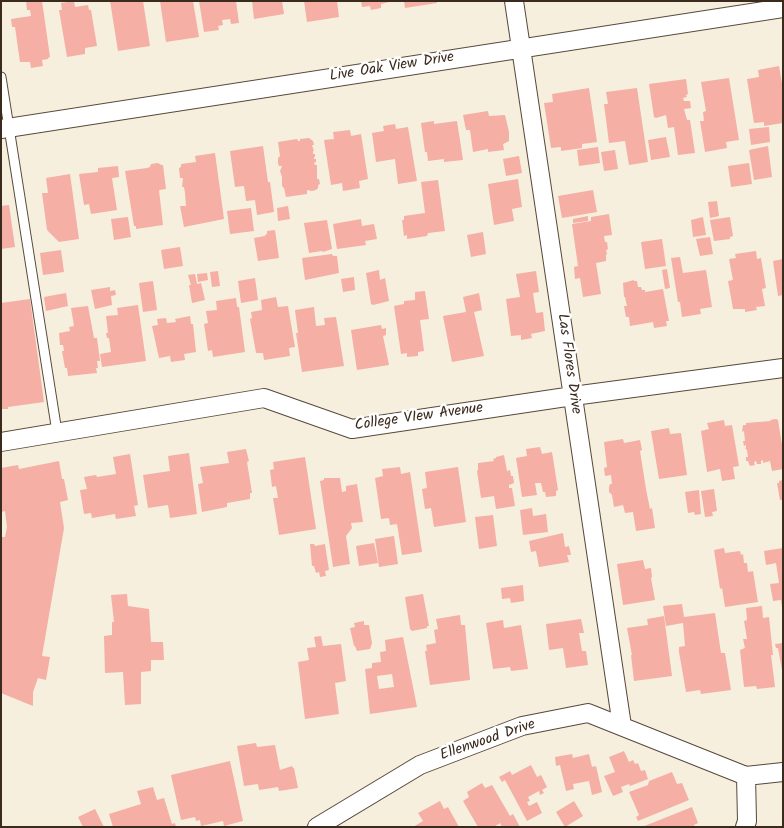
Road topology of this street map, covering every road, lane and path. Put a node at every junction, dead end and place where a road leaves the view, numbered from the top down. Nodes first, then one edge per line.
1 (514, 1) edge
2 (783, 8) edge
3 (521, 48) junction
4 (1, 77) edge
5 (5, 128) edge
6 (783, 368) edge
7 (573, 396) junction
8 (58, 432) junction
9 (1, 442) edge
10 (622, 726) junction
11 (783, 772) edge
12 (746, 776) junction
13 (317, 827) edge
14 (745, 827) edge

1 - 3 street, Las Flores Drive
2 - 3 street, Live Oak View Drive
3 - 5 street, Live Oak View Drive
3 - 7 street, Las Flores Drive
4 - 5 lane
5 - 8 lane
6 - 7 street, College VIew Avenue
7 - 8 street, College VIew Avenue
7 - 10 street, Las Flores Drive
8 - 9 street, College VIew Avenue
10 - 12 street, Ellenwood Drive
10 - 13 street, Ellenwood Drive
11 - 12 street, Ellenwood Drive
12 - 14 street

